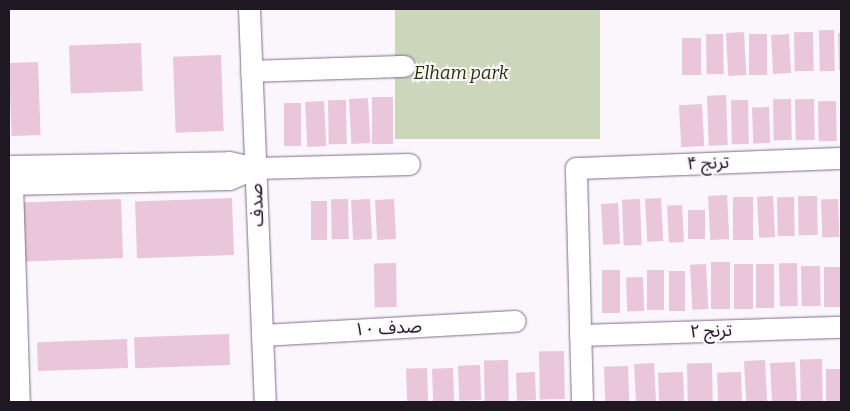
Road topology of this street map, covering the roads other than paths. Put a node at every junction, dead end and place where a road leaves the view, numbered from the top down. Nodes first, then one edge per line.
1 (248, 9) edge
2 (404, 66) dead end
3 (251, 70) junction
4 (841, 158) edge
5 (409, 164) dead end
6 (255, 168) junction
7 (10, 178) edge
8 (515, 321) dead end
9 (841, 327) edge
10 (262, 335) junction
11 (580, 335) junction
12 (13, 353) edge
13 (19, 402) edge
14 (265, 402) edge
15 (582, 402) edge

1 - 3 street, صدف
2 - 3 street
3 - 6 street, صدف
4 - 11 street, ترنج ۴
5 - 6 street
6 - 7 street
6 - 10 street, صدف
7 - 12 street
8 - 10 street, صدف ۱۰
9 - 11 street, ترنج ۲
10 - 14 street, صدف
11 - 15 street
12 - 13 street

